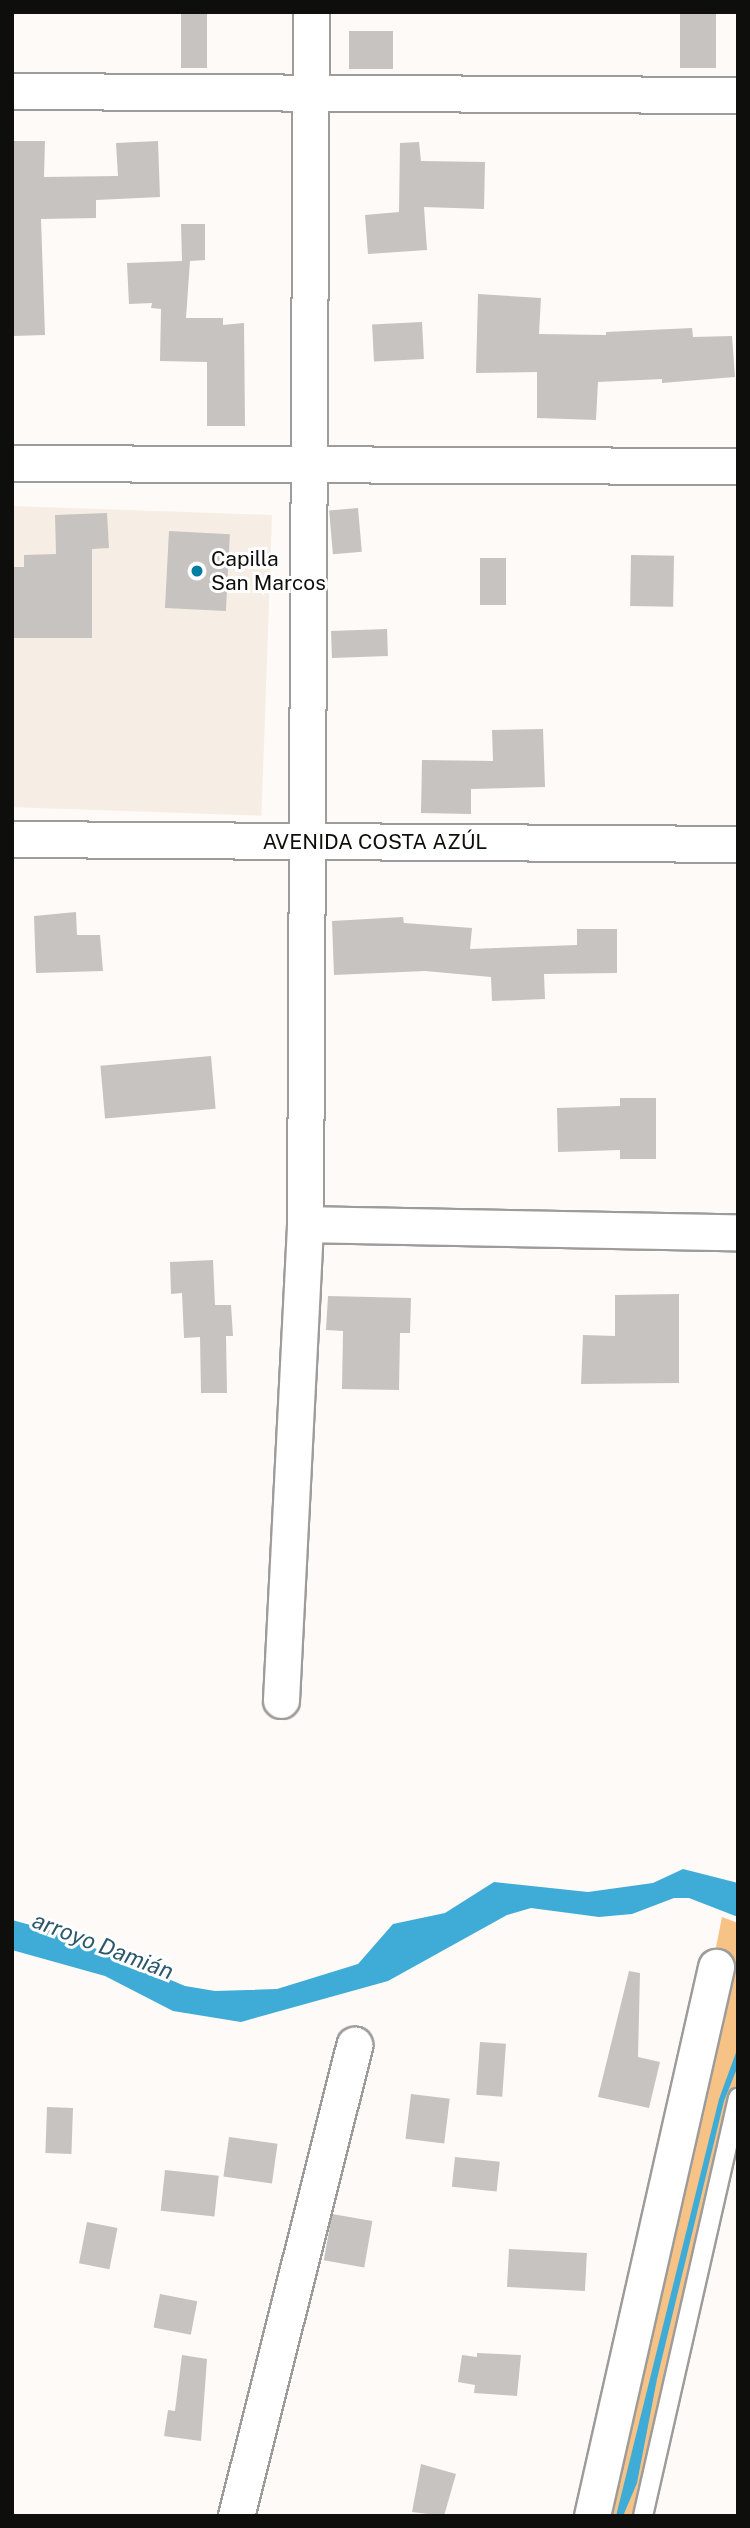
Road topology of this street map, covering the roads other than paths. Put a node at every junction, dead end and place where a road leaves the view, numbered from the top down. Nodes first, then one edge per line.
1 (311, 12) edge
2 (12, 91) edge
3 (310, 93) junction
4 (738, 95) edge
5 (12, 463) edge
6 (308, 464) junction
7 (738, 466) edge
8 (12, 839) edge
9 (307, 842) junction
10 (738, 844) edge
11 (305, 1224) junction
12 (738, 1232) edge
13 (281, 1700) dead end
14 (716, 1967) dead end
15 (354, 2045) dead end
16 (738, 2098) edge
17 (236, 2516) edge
18 (592, 2516) edge
19 (643, 2516) edge

1 - 3 street
2 - 3 street
3 - 4 street
3 - 6 street
5 - 6 street
6 - 7 street
6 - 9 street
8 - 9 street, AVENIDA COSTA AZÚL
9 - 10 street, AVENIDA COSTA AZÚL
9 - 11 street
11 - 12 street
11 - 13 street
14 - 18 street
15 - 17 street
16 - 19 lane

